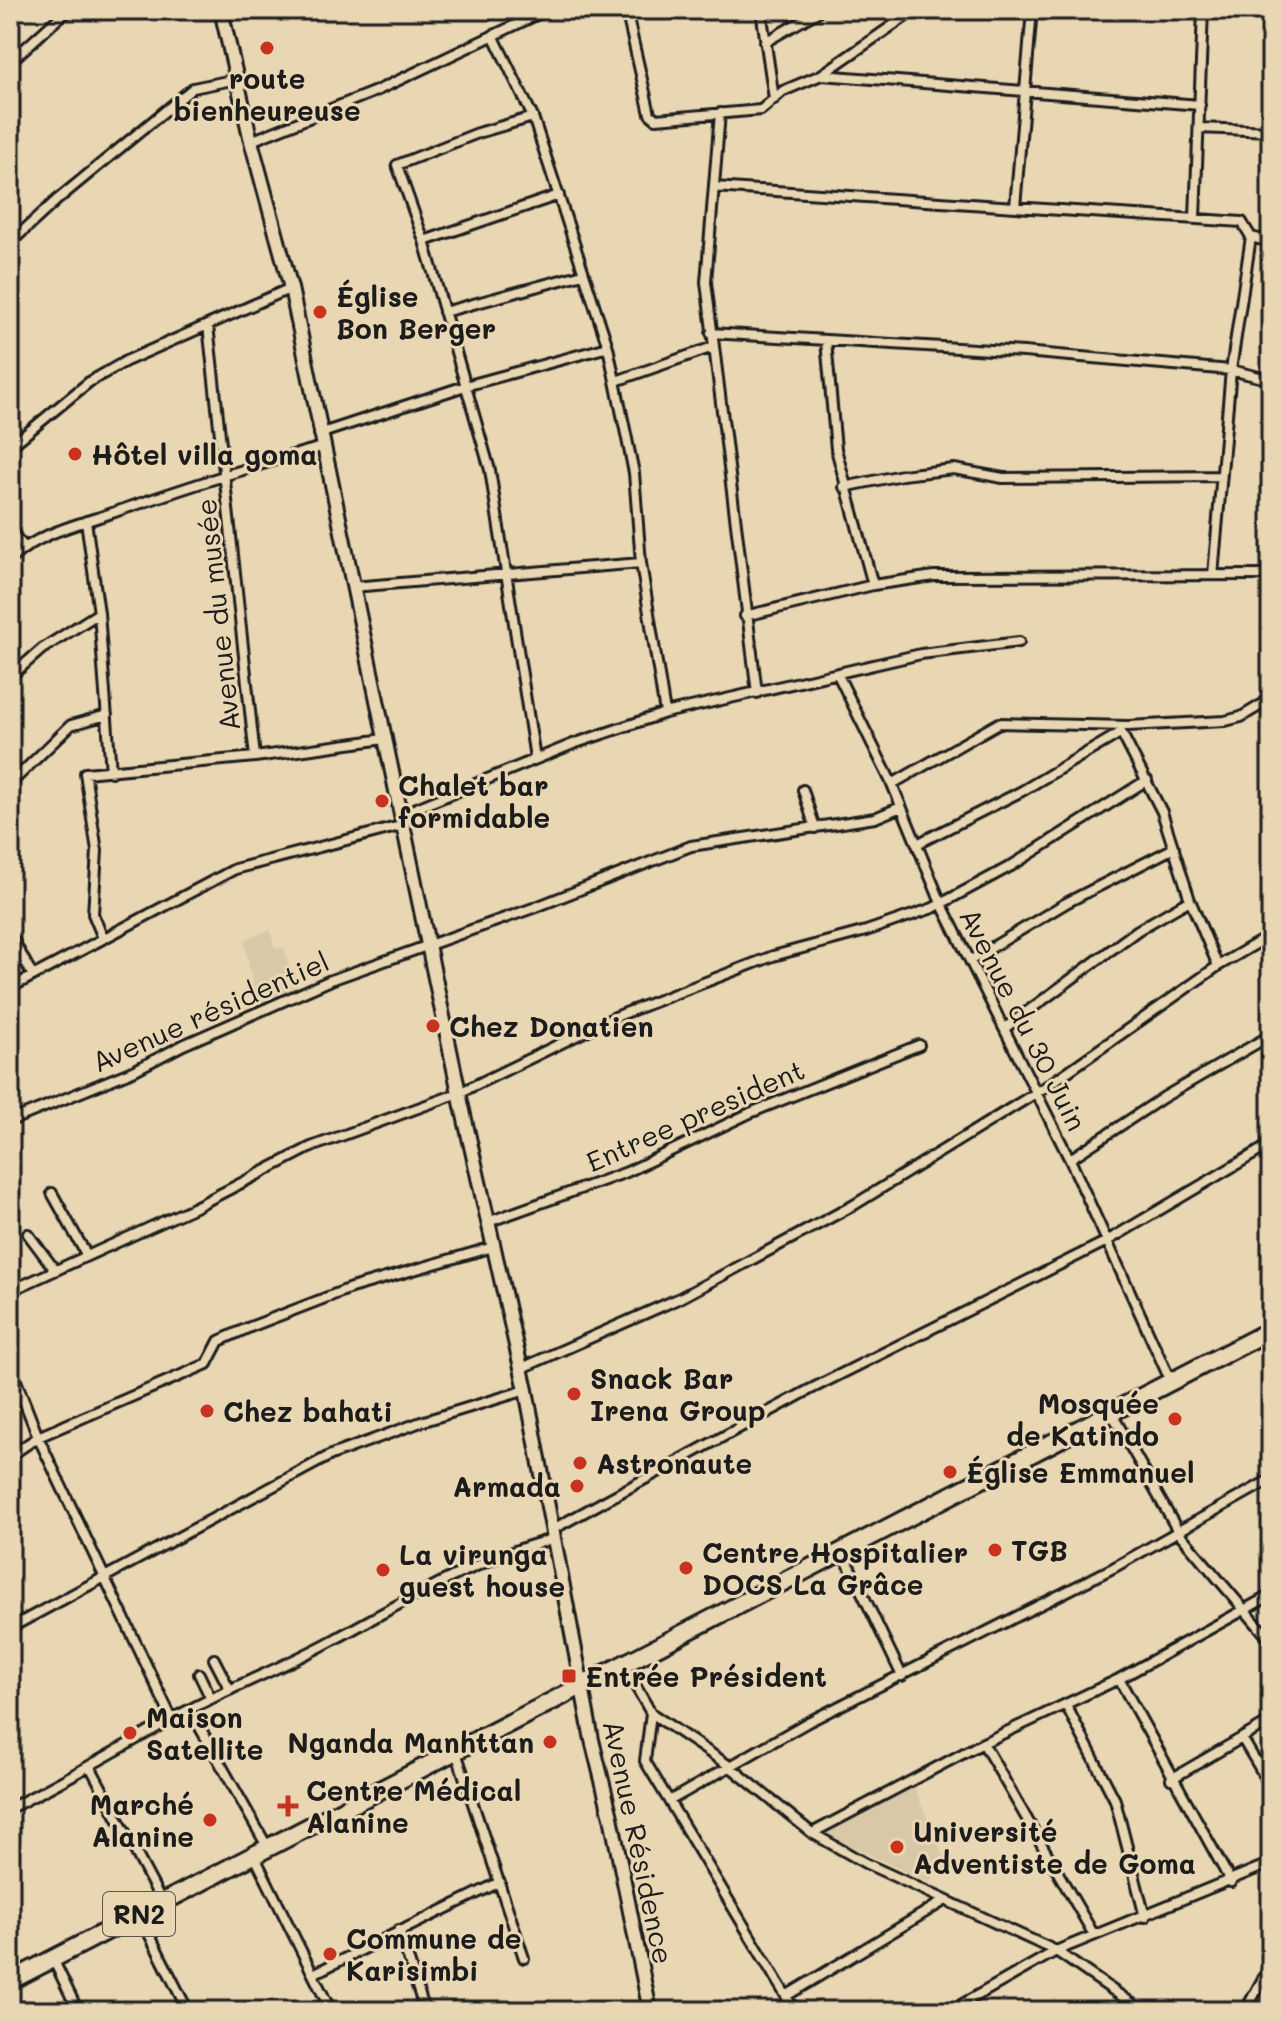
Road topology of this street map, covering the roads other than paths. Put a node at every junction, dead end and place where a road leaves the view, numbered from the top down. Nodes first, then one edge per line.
1 (73, 10) edge
2 (221, 10) edge
3 (547, 10) edge
4 (626, 10) edge
5 (761, 10) edge
6 (821, 10) edge
7 (915, 10) edge
8 (1032, 10) edge
9 (1203, 10) edge
10 (493, 35) junction
11 (765, 42) junction
12 (10, 62) edge
13 (821, 75) junction
14 (237, 79) junction
15 (1026, 89) junction
16 (774, 99) junction
17 (1200, 105) junction
18 (720, 113) junction
19 (533, 117) junction
20 (1199, 128) junction
21 (1271, 131) edge
22 (251, 141) junction
23 (714, 187) junction
24 (559, 195) junction
25 (1015, 207) junction
26 (1195, 218) junction
27 (1251, 237) junction
28 (424, 241) junction
29 (1271, 242) edge
30 (10, 243) edge
31 (583, 274) junction
32 (291, 288) junction
33 (444, 312) junction
34 (208, 325) junction
35 (711, 333) junction
36 (826, 341) junction
37 (608, 347) junction
38 (713, 347) junction
39 (1231, 370) junction
40 (1271, 380) edge
41 (616, 381) junction
42 (465, 386) junction
43 (321, 440) junction
44 (10, 447) edge
45 (224, 474) junction
46 (1221, 476) junction
47 (844, 487) junction
48 (86, 521) junction
49 (10, 532) edge
50 (24, 546) junction
51 (10, 560) edge
52 (641, 563) junction
53 (1213, 575) junction
54 (1271, 575) edge
55 (504, 577) junction
56 (873, 585) junction
57 (352, 587) junction
58 (99, 613) junction
59 (745, 616) junction
60 (1019, 642) dead end
61 (838, 675) junction
62 (10, 677) edge
63 (757, 693) junction
64 (1271, 699) edge
65 (665, 713) junction
66 (107, 715) junction
67 (1119, 729) junction
68 (384, 739) junction
69 (255, 757) junction
70 (535, 758) junction
71 (111, 772) junction
72 (1147, 780) junction
73 (10, 784) edge
74 (892, 784) junction
75 (803, 790) dead end
76 (901, 807) junction
77 (403, 819) junction
78 (815, 828) junction
79 (917, 844) junction
80 (1174, 848) junction
81 (1190, 900) junction
82 (941, 903) junction
83 (10, 934) edge
84 (1271, 935) edge
85 (103, 938) junction
86 (430, 947) junction
87 (971, 960) junction
88 (1218, 966) junction
89 (33, 976) junction
90 (10, 988) edge
91 (1005, 1028) junction
92 (1271, 1035) edge
93 (919, 1045) dead end
94 (459, 1093) junction
95 (1037, 1093) junction
96 (10, 1121) edge
97 (1271, 1144) edge
98 (1070, 1159) junction
99 (52, 1193) dead end
100 (488, 1222) junction
101 (28, 1234) dead end
102 (1107, 1241) junction
103 (493, 1247) junction
104 (86, 1254) junction
105 (55, 1270) junction
106 (10, 1291) edge
107 (1271, 1330) edge
108 (10, 1365) edge
109 (522, 1368) junction
110 (1171, 1382) junction
111 (526, 1390) junction
112 (1111, 1412) junction
113 (38, 1437) junction
114 (10, 1456) edge
115 (1271, 1479) edge
116 (555, 1533) junction
117 (1179, 1533) junction
118 (843, 1553) junction
119 (105, 1578) junction
120 (1271, 1595) edge
121 (1244, 1608) junction
122 (10, 1628) edge
123 (1271, 1641) edge
124 (214, 1659) dead end
125 (622, 1663) junction
126 (199, 1674) dead end
127 (902, 1676) junction
128 (1119, 1679) junction
129 (582, 1683) junction
130 (230, 1690) junction
131 (211, 1699) junction
132 (1066, 1705) junction
133 (190, 1710) junction
134 (651, 1713) junction
135 (172, 1719) junction
136 (1271, 1721) edge
137 (1242, 1738) junction
138 (983, 1743) junction
139 (456, 1751) junction
140 (728, 1765) junction
141 (91, 1768) junction
142 (1171, 1779) junction
143 (1271, 1787) edge
144 (669, 1801) junction
145 (10, 1808) edge
146 (812, 1833) junction
147 (261, 1851) junction
148 (1271, 1863) edge
149 (500, 1882) junction
150 (1231, 1882) junction
151 (944, 1901) junction
152 (162, 1902) junction
153 (139, 1914) junction
154 (1145, 1917) junction
155 (399, 1930) junction
156 (1094, 1935) junction
157 (1056, 1951) junction
158 (524, 1958) dead end
159 (53, 1959) junction
160 (1271, 1964) edge
161 (313, 1974) junction
162 (10, 1981) edge
163 (786, 1996) junction
164 (1135, 2009) edge
165 (78, 2011) edge
166 (188, 2011) edge
167 (331, 2011) edge
168 (425, 2011) edge
169 (650, 2011) edge
170 (795, 2011) edge
171 (950, 2011) edge
172 (1245, 2011) edge

1 - 12 street
2 - 14 street, Avenue Résidence
3 - 10 street
4 - 18 street
5 - 11 street
6 - 11 street
7 - 13 street
8 - 15 street
9 - 17 street
10 - 19 street
10 - 22 street
11 - 16 street
13 - 15 street
13 - 16 street
14 - 22 street, Avenue Résidence
14 - 30 street
15 - 17 street
15 - 25 street
16 - 18 street
17 - 20 street
18 - 23 street
19 - 24 street
19 - 28 street
20 - 21 street
20 - 26 street
22 - 32 street, Avenue Résidence
23 - 25 street
23 - 35 street
24 - 28 street
24 - 31 street
25 - 26 street
26 - 27 street
27 - 29 street
27 - 39 street
28 - 33 street
31 - 33 street
31 - 37 street
32 - 34 street
32 - 43 street, Avenue Résidence
33 - 42 street
34 - 44 street
34 - 45 street, Avenue du musée
35 - 36 street
35 - 38 street
36 - 39 street
36 - 47 street
37 - 41 street
37 - 42 street
38 - 41 street
38 - 59 street
39 - 40 street
39 - 46 street
41 - 52 street
42 - 43 street
42 - 55 street
43 - 45 street
43 - 57 street, Avenue Résidence
45 - 48 street
45 - 69 street, Avenue du musée
46 - 47 street
46 - 53 street
47 - 56 street
48 - 50 street
48 - 58 street
49 - 50 street
50 - 51 street
52 - 55 street
52 - 65 street
53 - 54 street
53 - 56 street
55 - 57 street
55 - 70 street
56 - 59 street
57 - 68 street, Avenue Résidence
58 - 62 street
58 - 66 street
59 - 63 street
60 - 61 street
61 - 63 street
61 - 74 street, Avenue du 30 Juin
63 - 65 street
64 - 67 street
65 - 70 street
66 - 71 street
66 - 73 street
67 - 72 street
67 - 74 street
67 - 79 street
68 - 69 street
68 - 77 street, Avenue Résidence
69 - 71 street
70 - 77 street
71 - 85 street
72 - 80 street
72 - 82 street
74 - 76 street, Avenue du 30 Juin
75 - 78 street
76 - 78 street, Avenue résidentiel
76 - 79 street, Avenue du 30 Juin
77 - 85 street
77 - 86 street, Avenue Résidence
78 - 86 street, Avenue résidentiel
79 - 82 street, Avenue du 30 Juin
80 - 81 street
80 - 87 street
81 - 88 street
81 - 91 street
82 - 87 street, Avenue du 30 Juin
82 - 94 street
83 - 89 street
84 - 88 street
85 - 89 street
86 - 94 street, Avenue Résidence
86 - 96 street, Avenue résidentiel
87 - 91 street, Avenue du 30 Juin
88 - 95 street
89 - 90 street
91 - 95 street, Avenue du 30 Juin
92 - 98 street
93 - 100 street, Entree president
94 - 100 street, Avenue Résidence
94 - 104 street
95 - 98 street, Avenue du 30 Juin
95 - 109 street
97 - 102 street
98 - 102 street, Avenue du 30 Juin
99 - 104 street
100 - 103 street, Avenue Résidence
101 - 105 street
102 - 110 street, Avenue du 30 Juin
102 - 116 street
103 - 109 street, Avenue Résidence
103 - 113 street
104 - 105 street
105 - 106 street
107 - 110 highway, RN2
108 - 113 street
109 - 111 street, Avenue Résidence
110 - 112 highway, RN2
111 - 116 street, Avenue Résidence
111 - 119 street
112 - 117 street
112 - 118 highway, RN2
113 - 114 street
113 - 119 street
115 - 117 street
116 - 129 street, Avenue Résidence
116 - 130 street
117 - 121 street
117 - 127 street
118 - 125 highway, RN2
118 - 127 street
119 - 122 street
119 - 135 street
120 - 121 street
121 - 123 street
121 - 128 street
124 - 130 street
125 - 129 highway, RN2
125 - 134 street
126 - 131 street
127 - 140 street
128 - 132 street
128 - 142 street
129 - 139 highway, RN2
129 - 169 street, Avenue Résidence
130 - 131 street
131 - 133 street
132 - 138 street
132 - 154 street
133 - 135 street
133 - 147 street
134 - 140 street
134 - 144 street
135 - 141 street
136 - 137 street
137 - 142 street
137 - 143 street
138 - 146 street
138 - 156 street
139 - 147 highway, RN2
139 - 149 street
140 - 144 street
140 - 146 street
141 - 145 street
141 - 152 street
142 - 150 street
144 - 163 street
146 - 151 street
147 - 152 highway, RN2
147 - 161 street
148 - 150 street
149 - 155 street
149 - 158 street
150 - 154 street
151 - 157 street
151 - 163 street
152 - 153 highway, RN2
153 - 159 highway, RN2
153 - 166 street
154 - 156 street
155 - 161 street
155 - 168 street
156 - 157 street
157 - 164 street
157 - 171 street
159 - 162 highway, RN2
159 - 165 street
160 - 172 street
161 - 167 street
163 - 170 street

